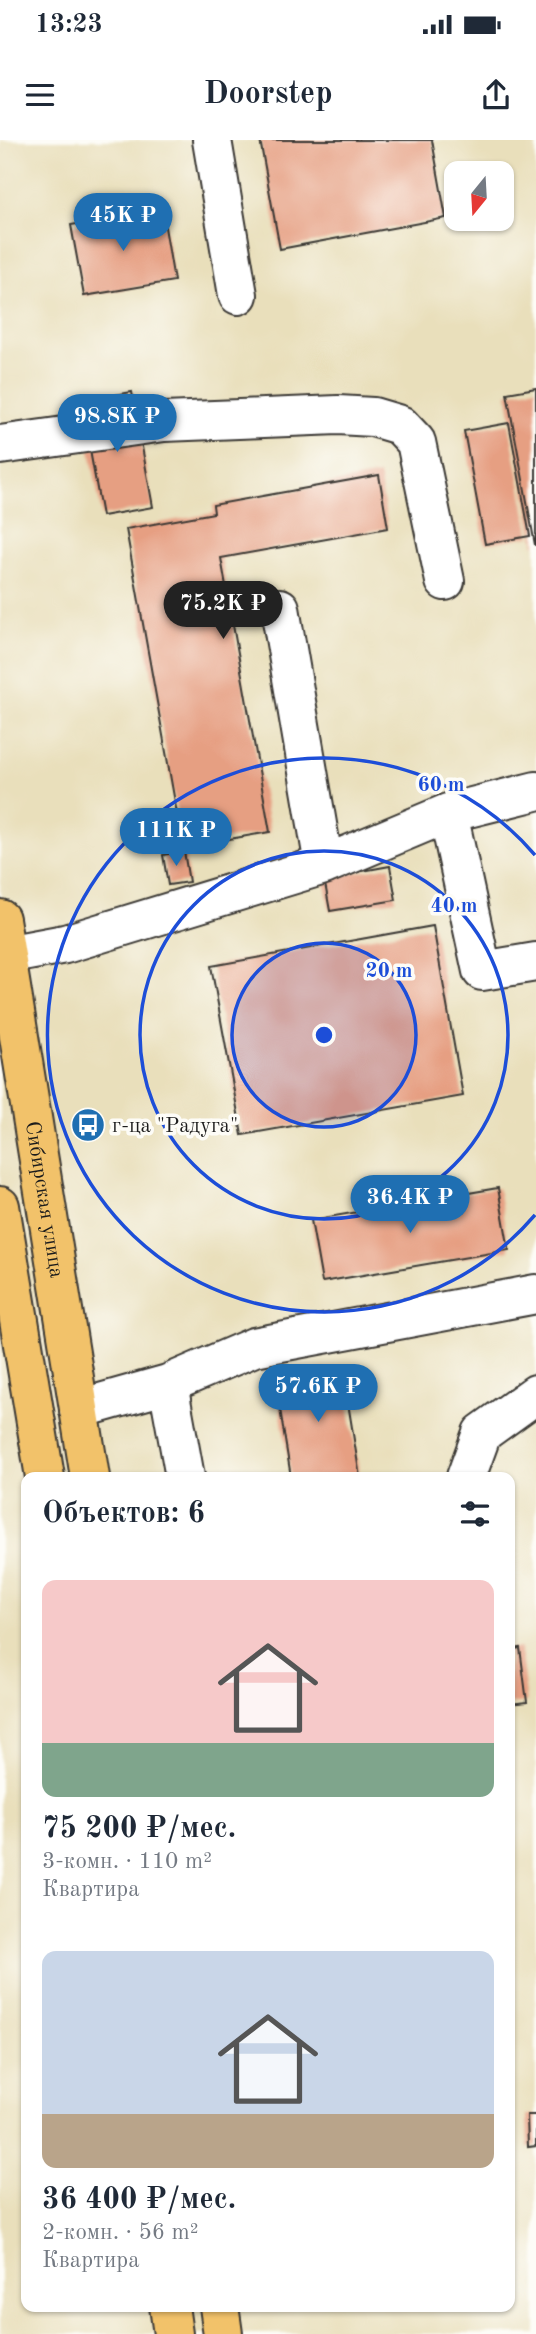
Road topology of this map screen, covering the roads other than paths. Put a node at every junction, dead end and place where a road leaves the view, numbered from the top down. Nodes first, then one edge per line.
1 (212, 140) edge
2 (238, 295) dead end
3 (0, 445) edge
4 (444, 581) dead end
5 (280, 608) dead end
6 (536, 791) edge
7 (448, 813) junction
8 (324, 865) junction
9 (3, 937) edge
10 (536, 962) edge
11 (0, 1206) edge
12 (536, 1294) edge
13 (168, 1384) junction
14 (536, 1394) edge
15 (79, 1409) junction
16 (44, 1472) edge
17 (89, 1472) edge
18 (184, 1472) edge
19 (468, 1472) edge
20 (170, 2312) edge
21 (220, 2312) edge
22 (173, 2334) edge
23 (223, 2334) edge

1 - 2 lane
3 - 4 lane
5 - 8 lane
6 - 7 lane
7 - 8 lane
7 - 10 lane
8 - 9 lane
9 - 15 main road, Сибирская улица
11 - 16 main road, Сибирская улица
12 - 13 lane
13 - 15 lane
13 - 18 lane
14 - 19 lane
15 - 17 main road, Сибирская улица
20 - 22 main road
21 - 23 main road

